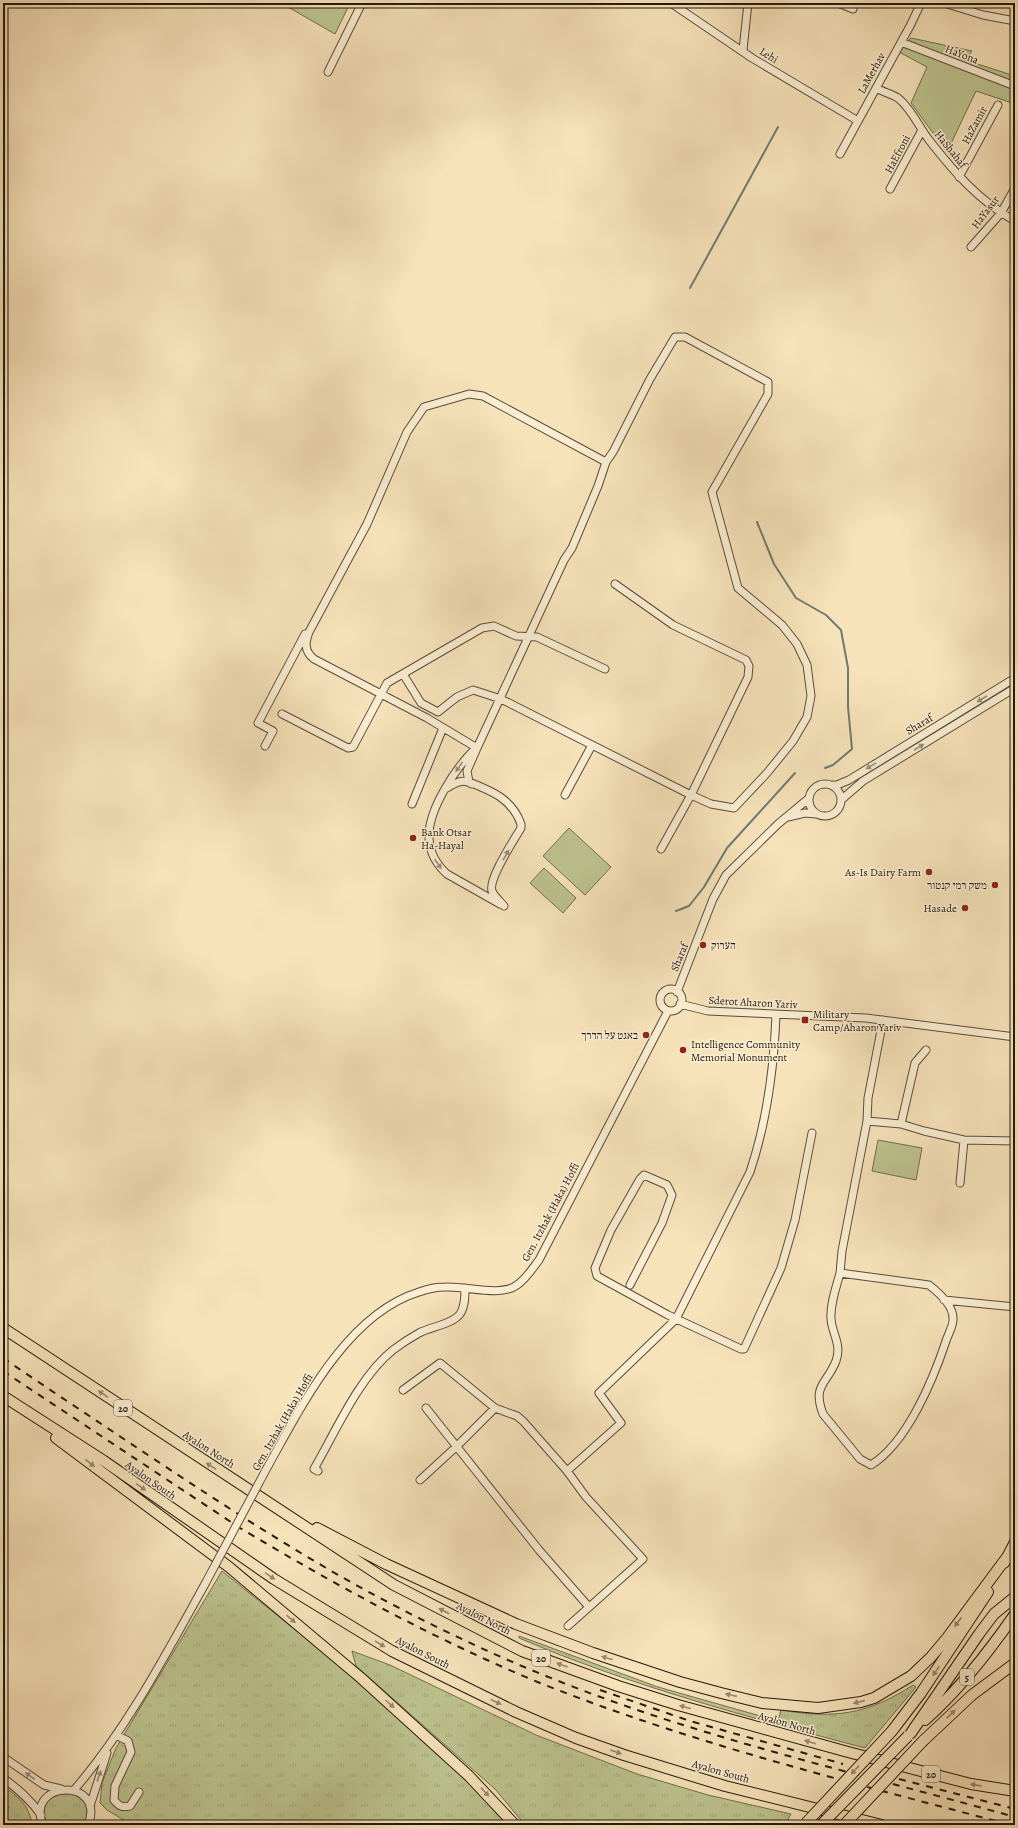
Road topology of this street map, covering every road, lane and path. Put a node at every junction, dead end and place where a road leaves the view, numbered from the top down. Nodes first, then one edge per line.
1 (362, 3) edge
2 (671, 3) edge
3 (748, 3) edge
4 (838, 3) edge
5 (922, 3) edge
6 (944, 3) edge
7 (853, 9) dead end
8 (1015, 21) edge
9 (901, 42) junction
10 (743, 50) junction
11 (328, 72) dead end
12 (1015, 86) edge
13 (876, 88) junction
14 (998, 105) dead end
15 (858, 121) junction
16 (922, 130) junction
17 (840, 154) dead end
18 (959, 176) junction
19 (1015, 188) edge
20 (890, 189) dead end
21 (1001, 213) junction
22 (1015, 221) edge
23 (971, 247) dead end
24 (606, 462) junction
25 (615, 584) dead end
26 (329, 595) junction
27 (528, 637) junction
28 (605, 669) dead end
29 (403, 674) junction
30 (1015, 678) edge
31 (1015, 688) edge
32 (380, 695) junction
33 (501, 699) junction
34 (282, 714) dead end
35 (443, 728) junction
36 (592, 745) junction
37 (265, 746) dead end
38 (477, 748) junction
39 (469, 782) junction
40 (833, 785) junction
41 (446, 789) junction
42 (565, 795) dead end
43 (691, 795) junction
44 (808, 799) junction
45 (841, 800) junction
46 (412, 804) dead end
47 (816, 814) junction
48 (786, 818) junction
49 (661, 849) dead end
50 (677, 992) junction
51 (680, 1004) junction
52 (668, 1010) junction
53 (776, 1015) junction
54 (883, 1020) junction
55 (1015, 1037) edge
56 (926, 1050) dead end
57 (867, 1121) junction
58 (901, 1124) junction
59 (812, 1133) dead end
60 (964, 1140) junction
61 (1015, 1141) edge
62 (960, 1183) dead end
63 (840, 1273) junction
64 (630, 1285) dead end
65 (465, 1288) junction
66 (944, 1300) junction
67 (1015, 1307) edge
68 (676, 1319) junction
69 (3, 1328) edge
70 (403, 1390) dead end
71 (3, 1397) edge
72 (426, 1408) dead end
73 (495, 1408) junction
74 (457, 1446) junction
75 (318, 1471) dead end
76 (567, 1471) junction
77 (420, 1480) dead end
78 (262, 1500) junction
79 (1015, 1542) edge
80 (1007, 1557) junction
81 (1015, 1597) edge
82 (589, 1607) junction
83 (1015, 1614) edge
84 (568, 1626) dead end
85 (1015, 1663) edge
86 (116, 1735) junction
87 (909, 1735) junction
88 (109, 1745) junction
89 (3, 1756) edge
90 (3, 1778) edge
91 (61, 1789) junction
92 (74, 1790) junction
93 (1015, 1791) edge
94 (139, 1792) dead end
95 (90, 1806) junction
96 (41, 1815) junction
97 (805, 1824) edge
98 (43, 1825) edge
99 (88, 1825) edge
100 (515, 1825) edge
101 (822, 1825) edge
102 (844, 1825) edge
103 (882, 1825) edge

1 - 11 street
2 - 10 street, Lehi
3 - 10 street
4 - 7 street
5 - 9 street, LaMerhav
6 - 8 street
9 - 12 street, HaYona
9 - 13 street, LaMerhav
10 - 15 street, Lehi
13 - 15 street, LaMerhav
13 - 16 street, HaShahaf
14 - 18 street, HaZamir
15 - 17 street, LaMerhav
16 - 18 street, HaShahaf
16 - 20 street, HaEfroni
18 - 21 street, HaShahaf
19 - 21 street, HaYasur
21 - 22 street, HaShahaf
21 - 23 street, HaYasur
24 - 26 street
24 - 27 street
24 - 43 street
25 - 43 street
26 - 32 street
26 - 37 street
27 - 28 street
27 - 29 street
27 - 33 street
29 - 32 street
29 - 33 street
30 -> 40 street, Sharaf
45 -> 31 street, Sharaf
32 - 34 street
32 - 35 street
33 - 36 street
33 - 38 street
35 - 38 street
35 - 46 street
36 - 42 street
36 - 43 street
38 - 39 street
38 -> 41 street
39 - 41 street
41 -> 39 street
40 - 44 street
40 - 45 street
43 - 49 street
44 - 47 street
44 - 48 street, Sharaf
45 - 47 street
47 - 48 street, Sharaf
48 - 50 street, Sharaf
50 - 51 street
50 - 52 street
51 - 52 street
51 - 53 street, Sderot Aharon Yariv
52 - 65 street, Gen. Itzhak (Haka) Hoffi
53 - 54 street, Sderot Aharon Yariv
53 - 68 street
54 - 55 street, Sderot Aharon Yariv
54 - 57 street
56 - 58 street
57 - 58 street
57 - 63 street
58 - 60 street
59 - 68 street
60 - 61 street
60 - 62 street
63 - 66 street
63 - 66 street
64 - 68 street
65 - 75 street
65 - 86 street, Gen. Itzhak (Haka) Hoffi, bridge
66 - 67 street
68 - 76 street
78 -> 69 highway, Ayalon North / 20
70 - 73 street
71 -> 100 highway
71 -> 103 highway, Ayalon South
72 - 74 street
73 - 74 street
73 - 76 street
74 - 77 street
74 - 82 street
76 - 82 street
80 -> 78 highway
93 -> 78 highway, Ayalon North / 20
79 - 80 highway
80 -> 97 highway, bridge
81 - 87 highway
82 - 84 street
83 - 87 highway, 5
102 -> 85 highway, 5, bridge
86 - 88 street, Gen. Itzhak (Haka) Hoffi
86 - 94 street
87 - 101 highway, 5, bridge
88 - 92 street, Gen. Itzhak (Haka) Hoffi
95 -> 88 street, Gen. Itzhak (Haka) Hoffi
91 -> 89 street
90 - 96 street
91 - 92 street
91 - 96 street
92 - 95 street
95 - 99 street, Gen. Itzhak (Haka) Hoffi
96 - 98 street

